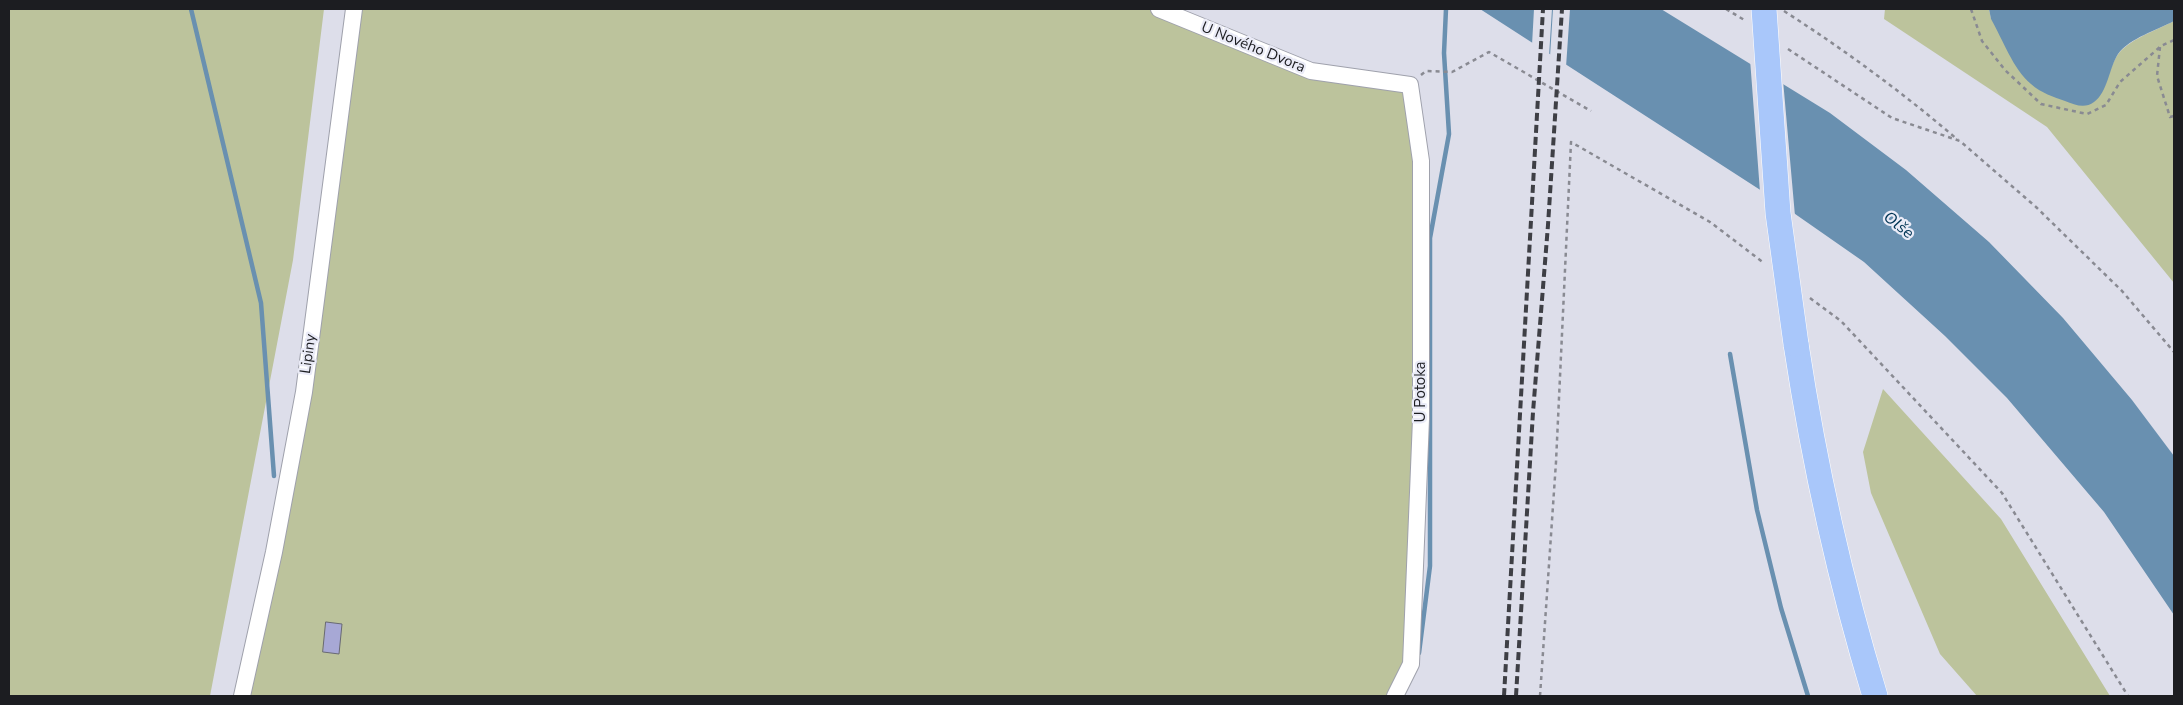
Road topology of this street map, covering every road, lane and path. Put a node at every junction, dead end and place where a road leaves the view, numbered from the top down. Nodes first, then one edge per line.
1 (354, 9) edge
2 (1159, 9) edge
3 (1726, 9) edge
4 (1780, 9) edge
5 (1970, 9) edge
6 (1756, 16) edge
7 (2174, 40) edge
8 (1781, 44) dead end
9 (2161, 46) junction
10 (1410, 85) junction
11 (1591, 112) dead end
12 (2174, 116) edge
13 (1960, 141) junction
14 (1764, 263) dead end
15 (1802, 292) dead end
16 (2174, 352) edge
17 (242, 696) edge
18 (1395, 696) edge
19 (1540, 696) edge
20 (1875, 696) edge
21 (2128, 696) edge

1 - 17 street, Lipiny
2 - 10 street, U Nového Dvora
3 - 6 path
4 - 13 path
5 - 9 path
6 - 20 main road, bridge
7 - 9 path
8 - 13 path
9 - 12 path
10 - 11 path
10 - 18 street, U Potoka
13 - 16 path
14 - 19 path
15 - 21 path

